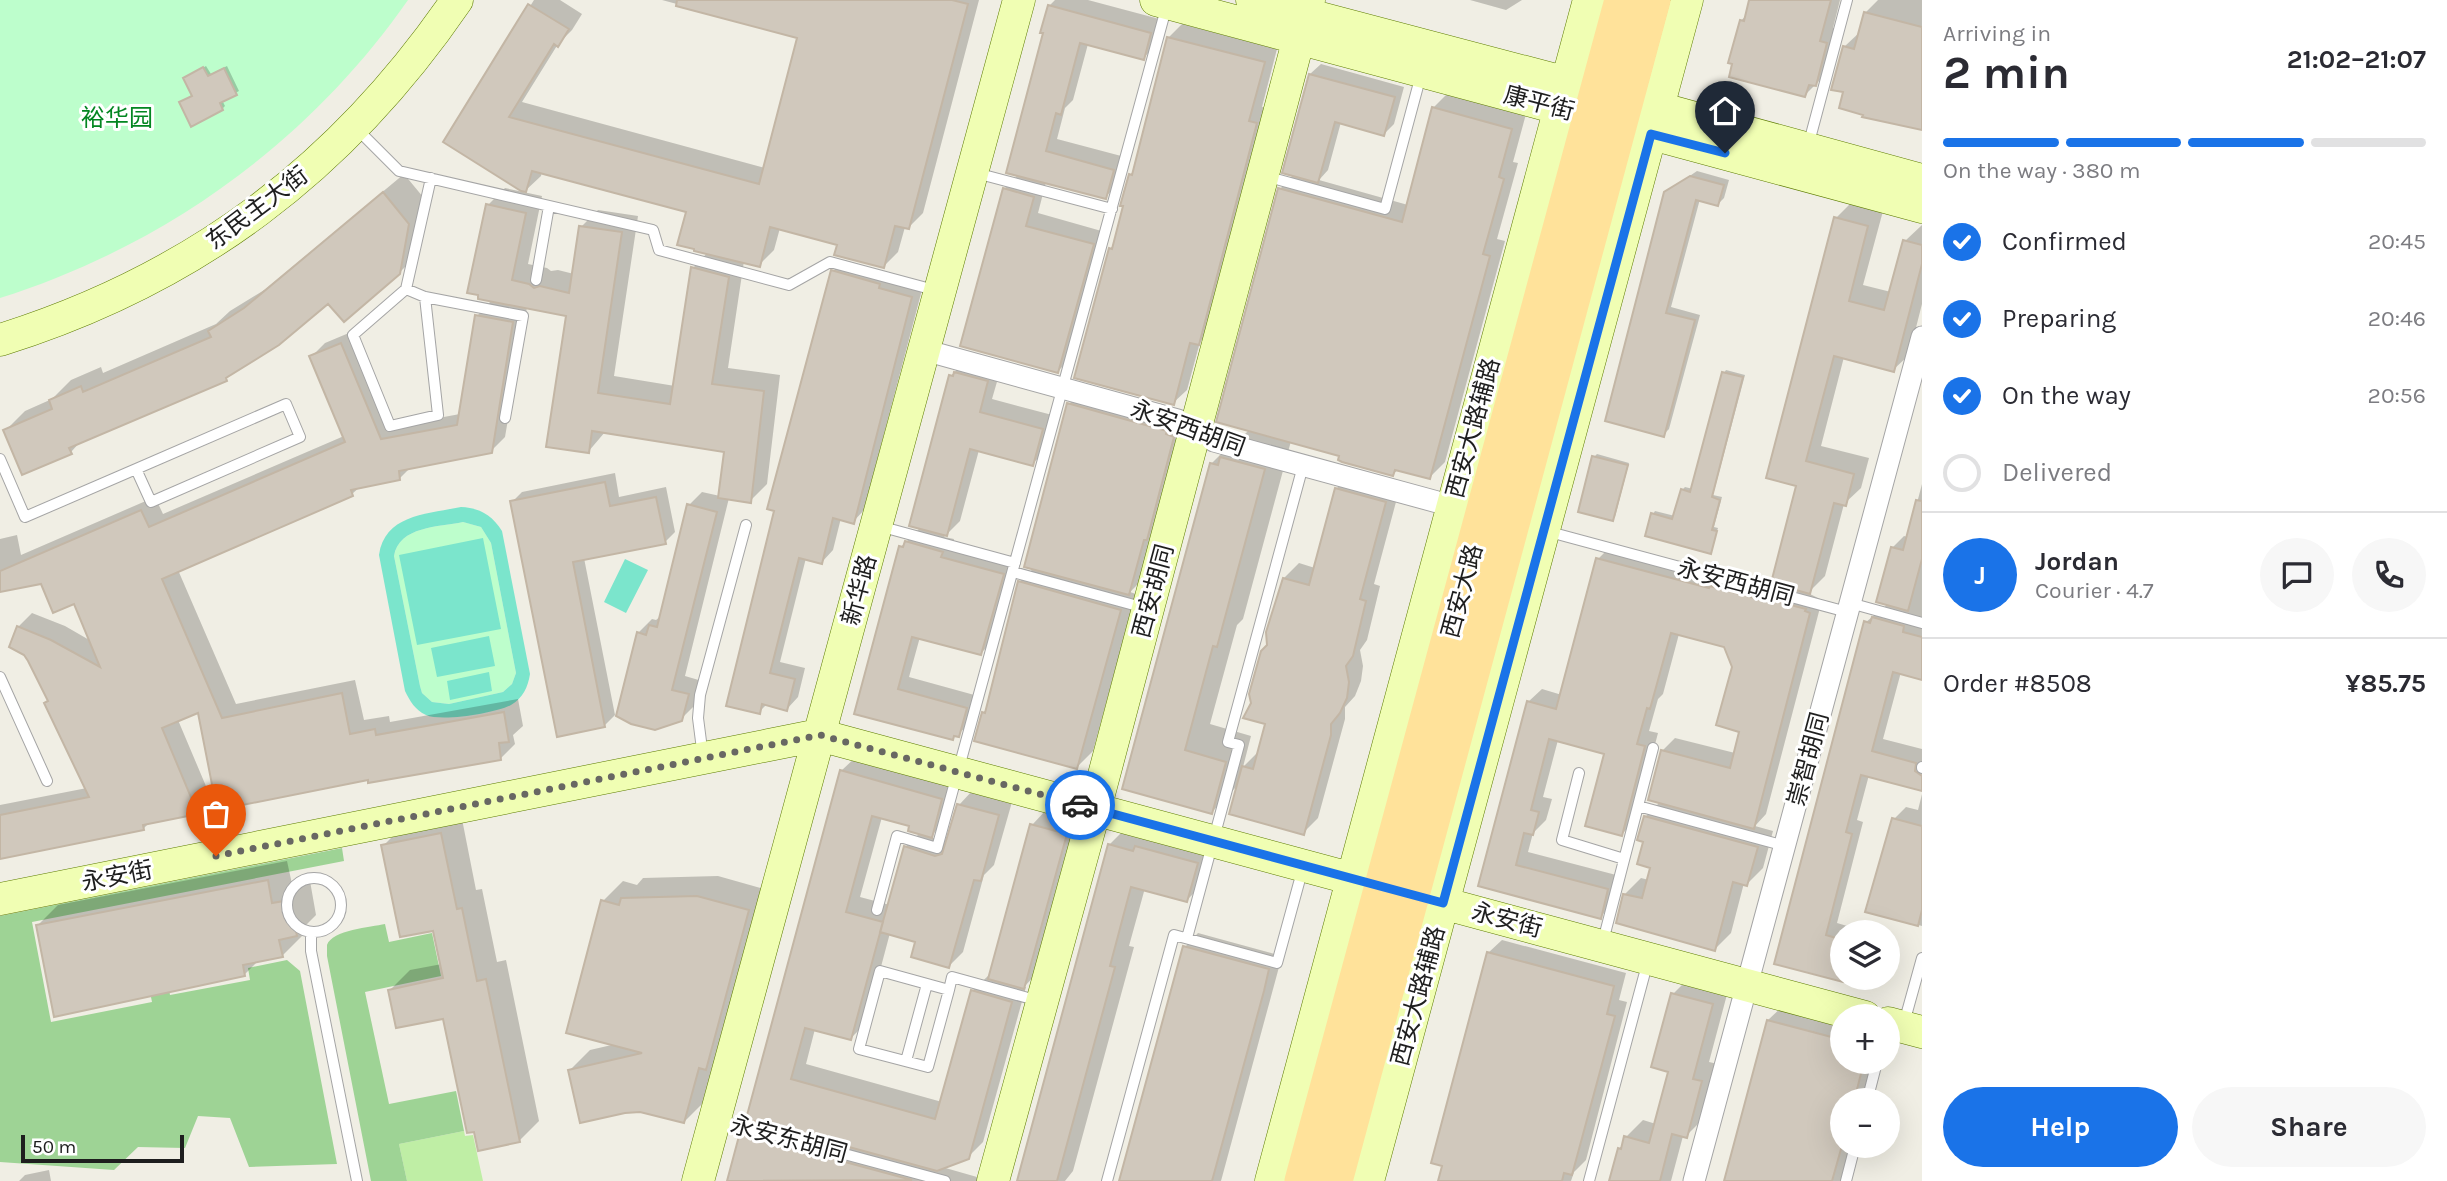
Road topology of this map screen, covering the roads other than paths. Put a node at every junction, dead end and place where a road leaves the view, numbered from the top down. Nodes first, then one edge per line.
1 (457, 0) edge
2 (1019, 0) edge
3 (1252, 0) edge
4 (1589, 0) edge
5 (1622, 0) edge
6 (1653, 0) edge
7 (1687, 0) edge
8 (1847, 0) edge
9 (1162, 2) edge
10 (1305, 18) edge
11 (1422, 72) junction
12 (1608, 108) junction
13 (355, 127) junction
14 (1808, 149) junction
15 (973, 172) junction
16 (1263, 175) junction
17 (431, 178) junction
18 (1922, 180) edge
19 (549, 206) junction
20 (1922, 207) edge
21 (1112, 209) junction
22 (536, 281) dead end
23 (406, 289) junction
24 (940, 292) junction
25 (425, 298) junction
26 (1922, 337) edge
27 (0, 340) edge
28 (924, 350) junction
29 (1064, 388) junction
30 (505, 418) dead end
31 (1195, 430) junction
32 (0, 459) edge
33 (1304, 466) junction
34 (136, 469) junction
35 (1452, 506) junction
36 (746, 525) dead end
37 (876, 525) junction
38 (1544, 531) junction
39 (1014, 568) junction
40 (1849, 608) junction
41 (1148, 609) junction
42 (1922, 623) edge
43 (0, 677) edge
44 (820, 735) junction
45 (1653, 748) dead end
46 (703, 758) junction
47 (958, 772) junction
48 (1579, 773) dead end
49 (47, 782) dead end
50 (1639, 806) junction
51 (1095, 809) junction
52 (1213, 841) junction
53 (1785, 846) junction
54 (1624, 859) junction
55 (1304, 865) junction
56 (1397, 890) junction
57 (0, 899) edge
58 (877, 910) dead end
59 (311, 932) junction
60 (1186, 938) junction
61 (1601, 946) junction
62 (1649, 958) junction
63 (1922, 958) edge
64 (927, 984) junction
65 (1747, 985) junction
66 (949, 990) junction
67 (1042, 1002) junction
68 (1830, 1008) edge
69 (1905, 1027) edge
70 (906, 1062) junction
71 (715, 1119) junction
72 (1852, 1158) edge
73 (357, 1181) edge
74 (698, 1181) edge
75 (945, 1181) edge
76 (993, 1181) edge
77 (1107, 1181) edge
78 (1271, 1181) edge
79 (1302, 1181) edge
80 (1335, 1181) edge
81 (1368, 1181) edge
82 (1590, 1181) edge
83 (1694, 1181) edge
84 (1846, 1181) edge

1 - 13 street, 东民主大街
2 - 15 street, 新华路
3 - 10 street, 康平街
4 - 12 street, 西安大路辅路
5 - 12 main road, 西安大路
6 - 12 main road, 西安大路
7 - 12 street, 西安大路辅路
8 - 14 lane
9 - 10 street, 康平街
9 - 21 lane
10 - 11 street, 康平街
10 - 12 street, 康平街
10 - 16 street, 西安胡同
11 - 12 street, 康平街
11 - 16 lane
12 - 14 street, 康平街
12 - 20 street, 康平街
12 - 35 street, 西安大路辅路
12 - 38 street, 西安大路辅路
12 - 56 main road, 西安大路
13 - 17 lane
13 - 27 street, 东民主大街
14 - 18 street, 康平街
15 - 21 lane
15 - 24 street, 新华路
16 - 31 street, 西安胡同
17 - 19 lane
17 - 23 lane
19 - 22 lane
19 - 24 lane
21 - 29 lane
23 - 25 lane
23 - 25 lane
24 - 28 street, 新华路
25 - 30 lane
26 - 40 street, 崇智胡同
28 - 29 street, 永安西胡同
28 - 37 street, 新华路
29 - 31 street, 永安西胡同
29 - 39 lane
31 - 33 street, 永安西胡同
31 - 41 street, 西安胡同
32 - 34 lane
33 - 35 street, 永安西胡同
33 - 52 lane
34 - 34 lane
35 - 56 street, 西安大路辅路
36 - 46 lane
37 - 39 lane
37 - 44 street, 新华路
38 - 40 lane, 永安西胡同
38 - 56 street, 西安大路辅路
39 - 41 lane
39 - 47 lane
40 - 42 lane, 永安西胡同
40 - 53 street, 崇智胡同
41 - 51 street, 西安胡同
43 - 49 lane
44 - 46 street, 永安街
44 - 47 street, 永安街
44 - 71 street, 新华路
45 - 50 lane
46 - 57 street, 永安街
47 - 51 street, 永安街
47 - 58 lane
48 - 54 lane
50 - 53 lane
50 - 54 lane
51 - 52 street, 永安街
51 - 67 street, 西安胡同
52 - 55 street, 永安街
52 - 60 lane
53 - 65 street, 崇智胡同
54 - 61 lane
55 - 56 street, 永安街
55 - 60 lane
56 - 61 street, 永安街
56 - 78 street, 西安大路辅路
56 - 79 main road, 西安大路
56 - 80 main road, 西安大路
56 - 81 street, 西安大路辅路
59 - 59 lane
59 - 73 lane
60 - 77 lane
61 - 62 street, 永安街
62 - 65 street, 永安街
62 - 82 lane
63 - 69 lane
64 - 66 lane
64 - 70 lane
64 - 70 lane
65 - 68 street, 永安街
65 - 83 street, 崇智胡同
66 - 67 lane
66 - 70 lane
67 - 76 street, 西安胡同
71 - 74 street, 新华路
71 - 75 lane, 永安东胡同
72 - 84 lane

